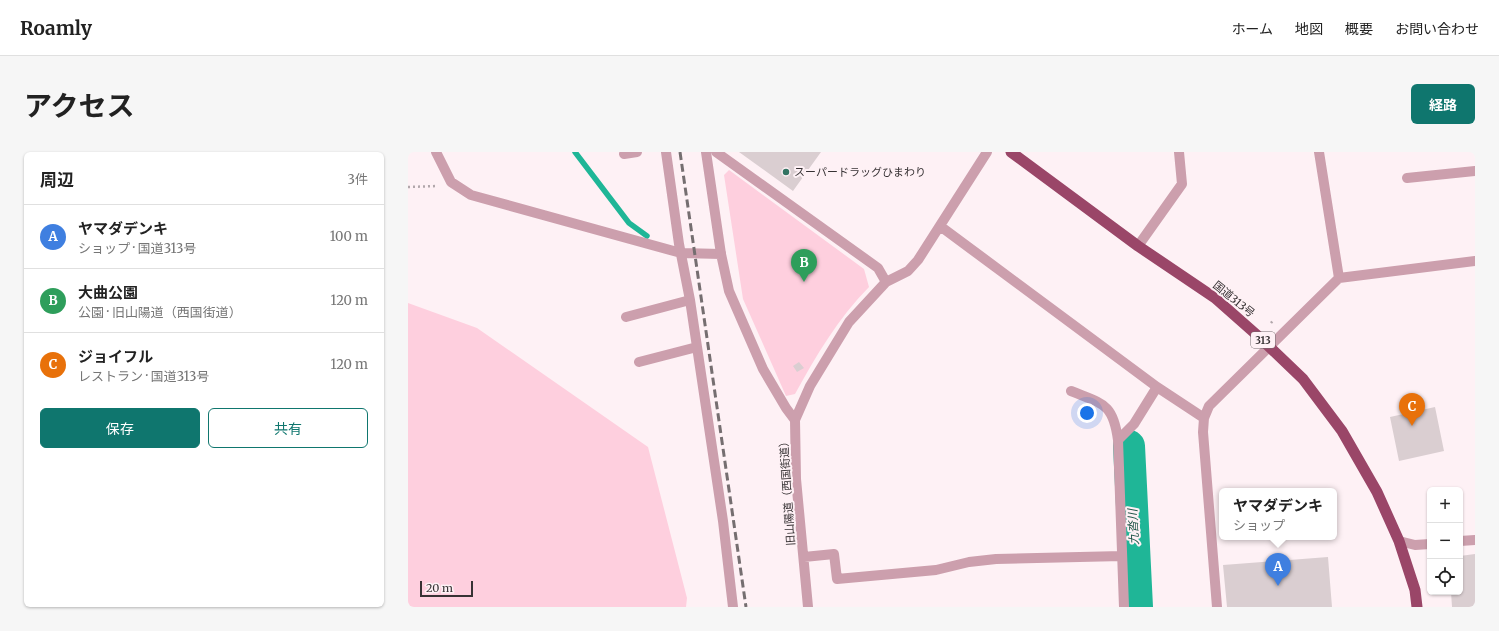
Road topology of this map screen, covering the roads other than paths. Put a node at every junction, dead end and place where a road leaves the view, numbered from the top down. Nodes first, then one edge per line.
1 (436, 152) edge
2 (637, 152) edge
3 (666, 152) edge
4 (706, 152) edge
5 (716, 152) edge
6 (987, 152) edge
7 (1011, 152) edge
8 (1179, 152) edge
9 (1319, 152) edge
10 (624, 154) dead end
11 (1475, 171) edge
12 (1408, 178) dead end
13 (940, 226) junction
14 (1138, 246) junction
15 (681, 253) junction
16 (721, 254) junction
17 (1475, 261) edge
18 (1339, 278) junction
19 (886, 282) junction
20 (690, 300) junction
21 (626, 317) dead end
22 (697, 347) junction
23 (1270, 347) junction
24 (640, 362) dead end
25 (1157, 387) junction
26 (1071, 391) dead end
27 (1204, 418) junction
28 (795, 420) junction
29 (1118, 440) junction
30 (1475, 540) edge
31 (1399, 541) junction
32 (1463, 541) edge
33 (1427, 544) edge
34 (1122, 556) junction
35 (804, 557) junction
36 (733, 607) edge
37 (808, 607) edge
38 (1124, 607) edge
39 (1217, 607) edge
40 (1417, 607) edge

1 - 15 street
2 - 10 street
3 - 15 street
4 - 16 street
5 - 19 street
6 - 13 street, 旧山陽道（西国街道）
7 - 14 highway, 国道313号 / 313
8 - 14 street
9 - 18 street
11 - 12 street
13 - 19 street, 旧山陽道（西国街道）
13 - 25 street
14 - 23 highway, 国道313号 / 313
15 - 16 street
15 - 20 street
16 - 28 street
17 - 18 street
18 - 23 street
19 - 28 street, 旧山陽道（西国街道）
20 - 21 street
20 - 22 street
22 - 24 street
22 - 36 street
23 - 27 street
23 - 31 highway, 国道313号 / 313
25 - 27 street
25 - 29 street
26 - 29 street
27 - 39 street
28 - 35 street, 旧山陽道（西国街道）
29 - 34 street
30 - 32 street
31 - 33 street
31 - 40 highway, 国道313号 / 313
34 - 35 street
34 - 38 street
35 - 37 street, 旧山陽道（西国街道）

